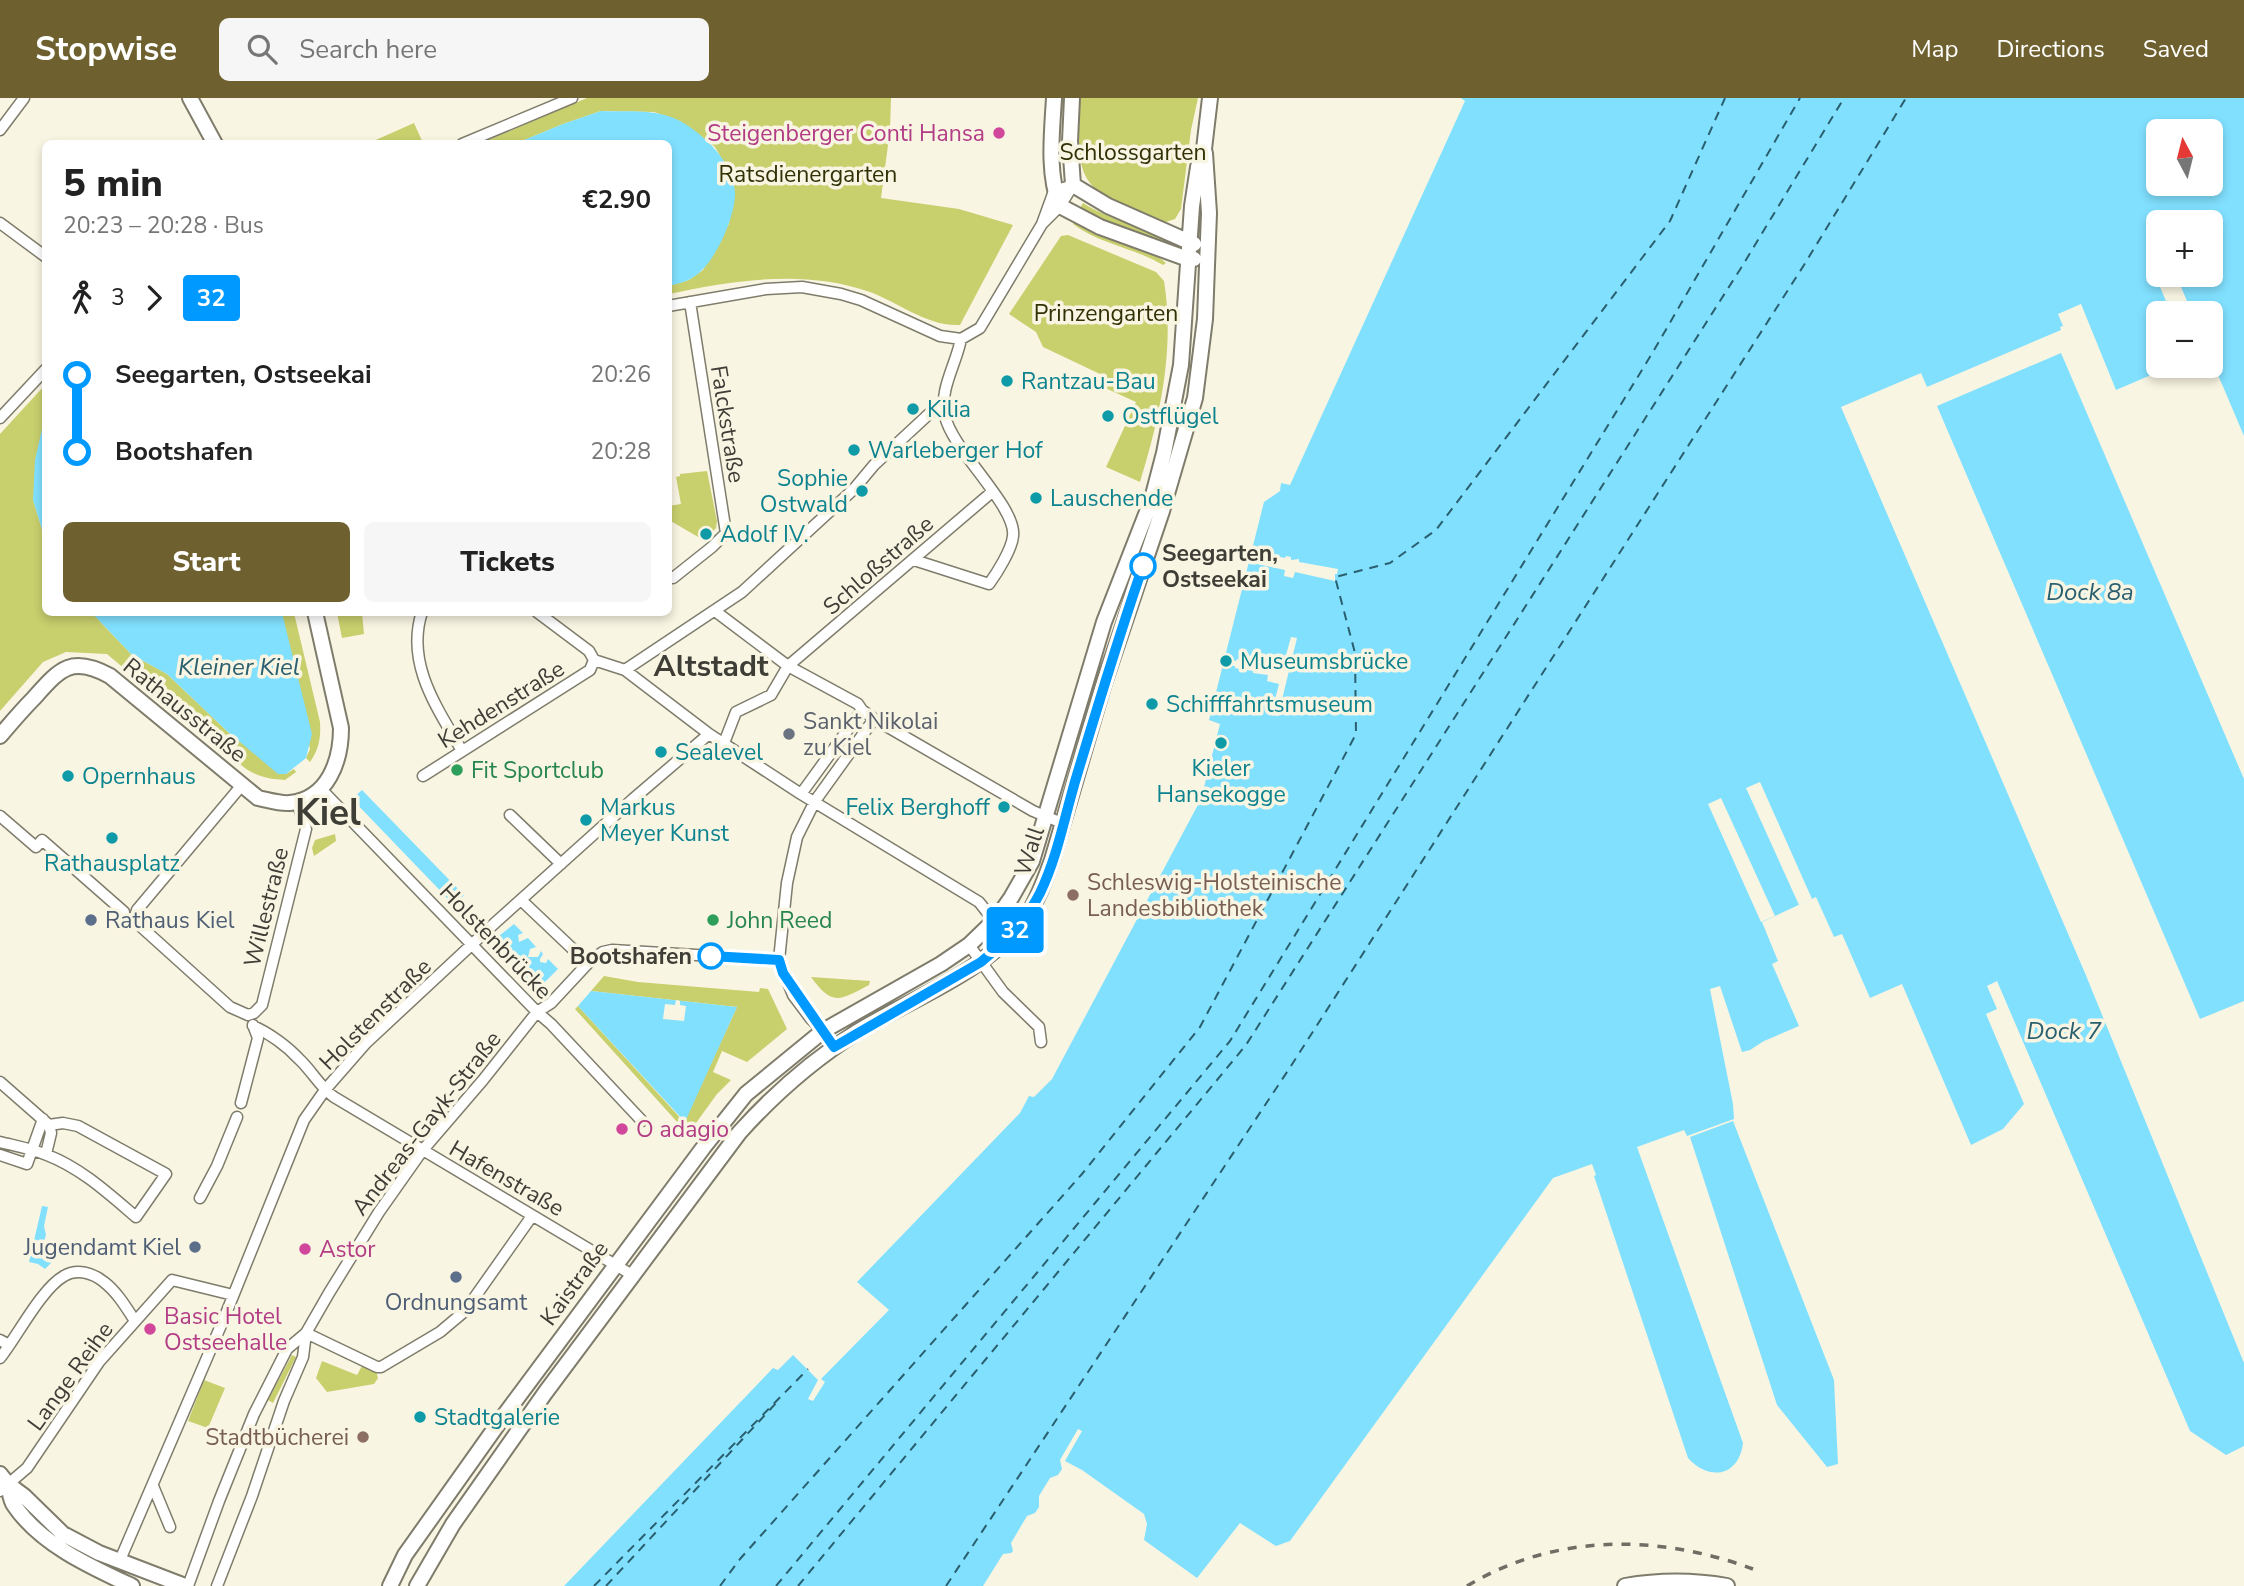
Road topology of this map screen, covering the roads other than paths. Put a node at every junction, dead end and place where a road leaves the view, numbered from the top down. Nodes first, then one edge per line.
1 (24, 98) edge
2 (190, 98) edge
3 (572, 98) edge
4 (1054, 98) edge
5 (1072, 98) edge
6 (1210, 98) edge
7 (0, 130) edge
8 (213, 140) edge
9 (471, 140) edge
10 (1204, 149) junction
11 (1073, 185) junction
12 (1054, 191) junction
13 (1060, 206) junction
14 (0, 223) edge
15 (1042, 224) junction
16 (1189, 240) junction
17 (42, 254) edge
18 (1206, 258) junction
19 (1188, 260) junction
20 (690, 302) junction
21 (672, 305) edge
22 (961, 339) junction
23 (42, 373) edge
24 (943, 404) junction
25 (0, 418) edge
26 (992, 492) junction
27 (914, 560) junction
28 (672, 578) edge
29 (715, 611) junction
30 (316, 616) edge
31 (421, 616) edge
32 (542, 616) edge
33 (1096, 649) junction
34 (1113, 653) junction
35 (594, 660) junction
36 (788, 666) junction
37 (625, 670) junction
38 (862, 710) junction
39 (874, 719) junction
40 (709, 734) junction
41 (0, 736) edge
42 (724, 743) junction
43 (462, 751) junction
44 (423, 776) dead end
45 (242, 785) junction
46 (321, 789) junction
47 (801, 794) junction
48 (815, 801) junction
49 (297, 802) junction
50 (510, 815) dead end
51 (0, 816) edge
52 (1046, 817) junction
53 (1062, 823) junction
54 (561, 864) junction
55 (521, 900) junction
56 (124, 912) dead end
57 (994, 921) junction
58 (969, 945) junction
59 (472, 946) junction
60 (578, 954) dead end
61 (779, 960) junction
62 (981, 962) junction
63 (537, 1012) junction
64 (248, 1015) junction
65 (253, 1026) junction
66 (823, 1031) junction
67 (1041, 1042) dead end
68 (834, 1047) junction
69 (0, 1082) edge
70 (325, 1090) junction
71 (241, 1103) dead end
72 (237, 1117) dead end
73 (642, 1121) dead end
74 (46, 1122) junction
75 (0, 1142) edge
76 (33, 1150) junction
77 (422, 1151) junction
78 (46, 1154) junction
79 (0, 1155) edge
80 (27, 1164) junction
81 (200, 1198) dead end
82 (532, 1216) junction
83 (616, 1264) junction
84 (634, 1276) junction
85 (233, 1295) junction
86 (135, 1321) junction
87 (307, 1331) junction
88 (5, 1343) edge
89 (0, 1358) edge
90 (3, 1483) edge
91 (153, 1486) junction
92 (165, 1525) dead end
93 (120, 1560) junction
94 (132, 1586) edge
95 (187, 1586) edge
96 (217, 1586) edge
97 (390, 1586) edge
98 (417, 1586) edge
99 (1625, 1586) edge
100 (1727, 1586) edge

1 - 7 street
2 - 8 main road
3 - 9 street
4 - 12 main road
5 - 11 main road
6 - 10 main road
10 - 16 main road, Wall
10 - 18 main road, Wall
11 - 12 street
11 - 13 street
11 - 16 main road
12 - 13 main road
12 - 15 street
13 - 15 street
13 - 19 main road
14 - 17 street
15 - 22 street
16 - 18 main road
16 - 19 main road, Wall
18 - 19 main road
18 - 34 main road, Wall
19 - 33 main road, Wall
20 - 21 street
20 - 22 street
20 - 28 street, Falckstraße
22 - 24 street
23 - 25 street
24 - 26 street
24 - 29 street
26 - 27 street, Schloßstraße
26 - 27 street
27 - 36 street, Schloßstraße
29 - 36 street
29 - 37 street
30 - 46 main road
31 - 43 street
32 - 35 street
33 - 34 street
33 - 52 main road, Wall
34 - 53 main road, Wall
35 - 37 street
35 - 43 street, Kehdenstraße
36 - 38 street
36 - 42 street, Schloßstraße
37 - 40 street
38 - 39 street
38 - 47 street
39 - 48 street
39 - 52 street
40 - 42 street
40 - 54 street, Holstenstraße
41 - 45 main road, Rathausstraße
42 - 47 street
43 - 44 street, Kehdenstraße
45 - 49 main road, Rathausstraße
45 - 64 street
46 - 49 main road
46 - 59 street, Holstenbrücke
47 - 48 street
48 - 57 street
48 - 61 street
49 - 64 street, Willestraße
50 - 54 street
51 - 56 street
52 - 53 street
52 - 57 main road, Wall
53 - 62 main road, Wall
54 - 55 street, Holstenstraße
55 - 59 street, Holstenstraße
55 - 60 street
57 - 58 main road, Wall
58 - 62 street
58 - 66 main road, Wall
59 - 63 street, Holstenbrücke
59 - 70 street, Holstenstraße
61 - 63 street, Andreas-Gayk-Straße
61 - 66 street
62 - 67 street
62 - 68 main road, Wall
63 - 73 street, Holstenbrücke
63 - 77 street, Andreas-Gayk-Straße
64 - 65 street
65 - 70 street, Hafenstraße
65 - 71 street
66 - 68 street
66 - 83 main road, Kaistraße
68 - 84 main road, Kaistraße
69 - 74 street
70 - 77 street, Hafenstraße
70 - 85 street, Holstenstraße
72 - 81 street
74 - 76 street
74 - 78 street
74 - 78 street
75 - 76 street
76 - 78 street
76 - 80 street
77 - 82 street, Hafenstraße
77 - 87 street, Andreas-Gayk-Straße
78 - 80 street
79 - 80 street
82 - 83 street, Hafenstraße
82 - 87 street
83 - 84 street, Hafenstraße
83 - 97 main road, Kaistraße
84 - 98 main road, Kaistraße
85 - 86 street, Lange Reihe
85 - 91 street, Holstenstraße
86 - 88 street
86 - 90 street, Lange Reihe
87 - 95 street, Andreas-Gayk-Straße
87 - 96 street, Andreas-Gayk-Straße
88 - 89 street
90 - 93 main road
90 - 94 main road
91 - 92 street
91 - 93 street, Holstenstraße
93 - 95 main road
99 - 100 main road

